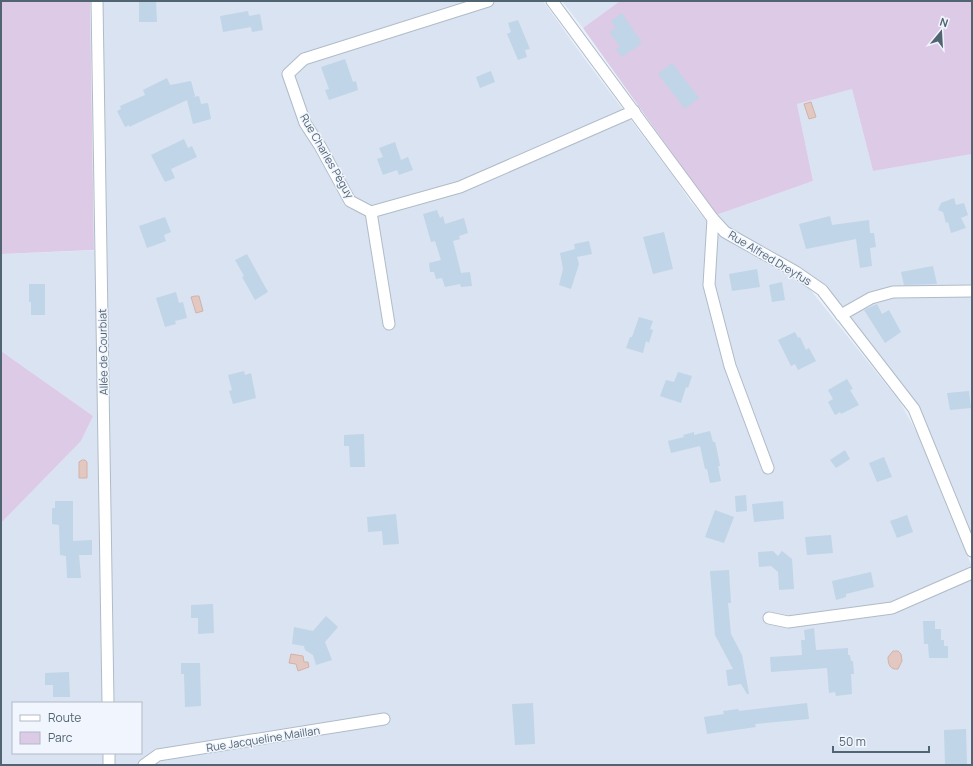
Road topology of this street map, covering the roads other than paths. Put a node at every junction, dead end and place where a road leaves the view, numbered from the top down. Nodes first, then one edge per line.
1 (97, 1) edge
2 (488, 1) edge
3 (552, 1) edge
4 (634, 111) junction
5 (371, 212) junction
6 (713, 219) junction
7 (972, 291) edge
8 (841, 315) junction
9 (389, 324) dead end
10 (768, 468) dead end
11 (972, 550) edge
12 (972, 573) edge
13 (769, 618) dead end
14 (108, 702) edge
15 (384, 719) dead end
16 (109, 754) edge
17 (109, 765) edge
18 (144, 765) edge

1 - 14 street, Allée de Courbiat
2 - 5 street, Rue Charles Péguy
3 - 4 street, Rue Alfred Dreyfus
4 - 5 street
4 - 6 street, Rue Alfred Dreyfus
5 - 9 street
6 - 8 street, Rue Alfred Dreyfus
6 - 10 street
7 - 8 street
8 - 11 street, Rue Alfred Dreyfus
12 - 13 street
15 - 18 street, Rue Jacqueline Maillan
16 - 17 street

